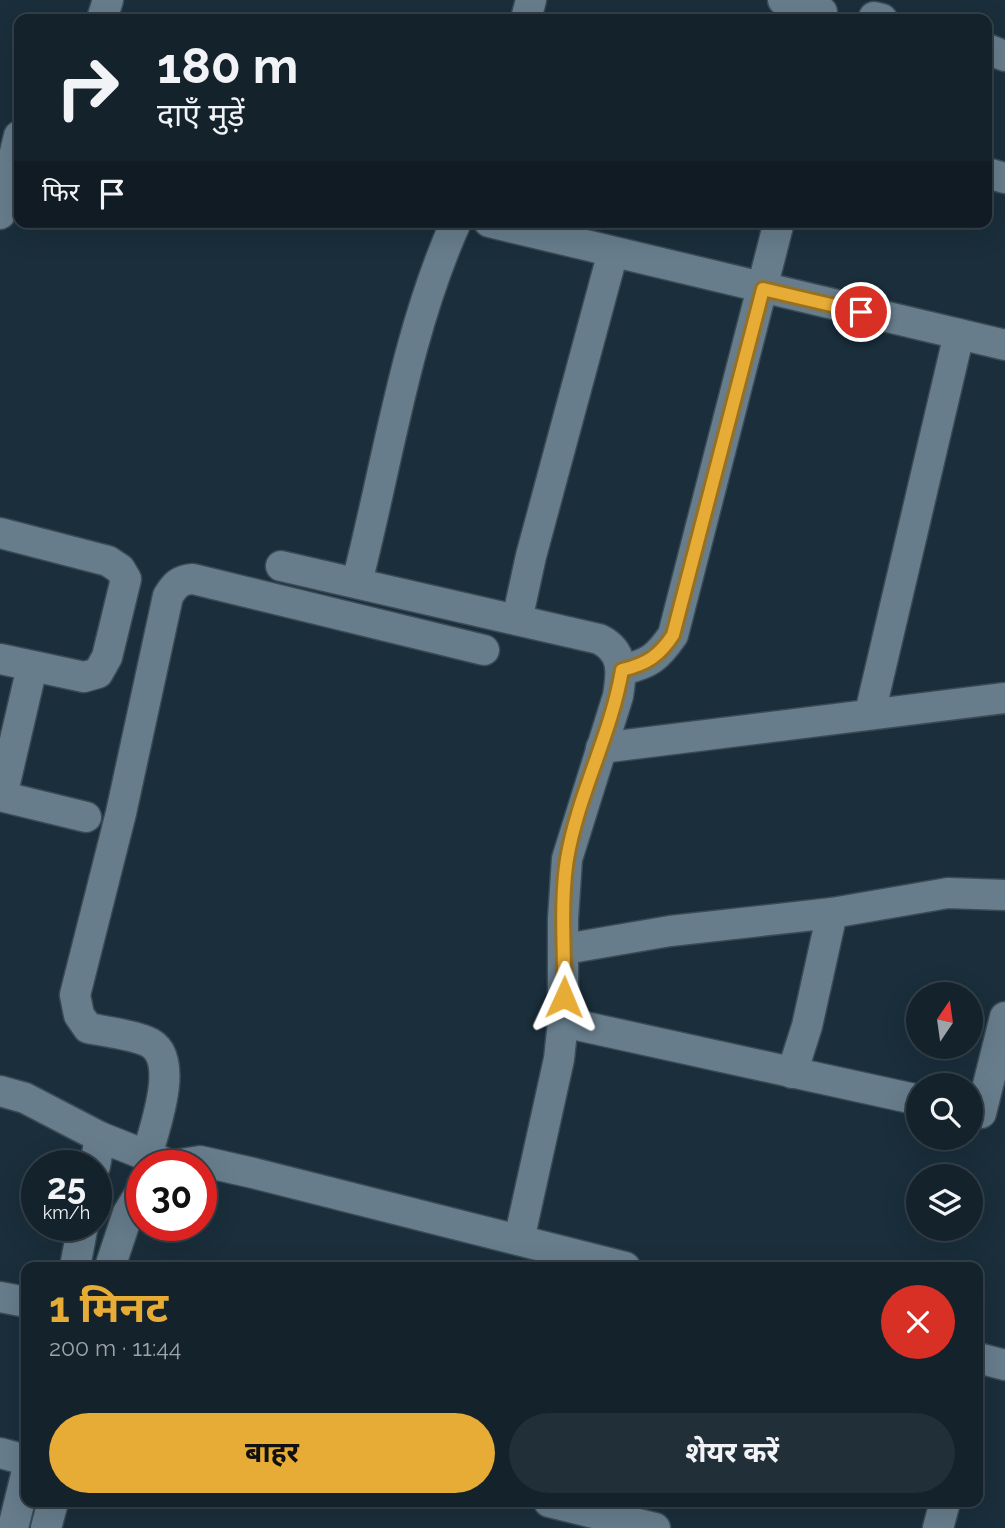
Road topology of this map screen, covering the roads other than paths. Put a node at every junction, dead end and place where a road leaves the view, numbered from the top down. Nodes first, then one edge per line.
1 (783, 0) edge
2 (822, 11) edge
3 (14, 157) edge
4 (0, 214) edge
5 (453, 228) edge
6 (514, 228) edge
7 (778, 228) edge
8 (613, 252) junction
9 (763, 289) junction
10 (959, 334) junction
11 (1005, 345) edge
12 (0, 533) edge
13 (281, 566) dead end
14 (357, 582) junction
15 (517, 620) junction
16 (484, 650) dead end
17 (0, 659) edge
18 (32, 667) junction
19 (622, 670) junction
20 (1005, 698) edge
21 (870, 713) junction
22 (601, 748) junction
23 (1, 796) edge
24 (86, 817) dead end
25 (1005, 895) edge
26 (832, 913) junction
27 (565, 948) junction
28 (1005, 1017) edge
29 (564, 1022) junction
30 (792, 1073) junction
31 (0, 1091) edge
32 (906, 1097) edge
33 (986, 1114) edge
34 (96, 1150) edge
35 (162, 1150) edge
36 (217, 1165) edge
37 (126, 1219) edge
38 (519, 1240) junction
39 (80, 1241) edge
40 (76, 1262) edge
41 (112, 1262) edge
42 (605, 1262) edge
43 (0, 1297) edge
44 (21, 1302) edge
45 (983, 1360) edge
46 (1005, 1365) edge
47 (0, 1453) edge
48 (21, 1459) edge
49 (21, 1495) edge
50 (51, 1507) edge
51 (569, 1507) edge
52 (944, 1507) edge
53 (13, 1528) edge
54 (46, 1528) edge
55 (655, 1528) edge
56 (939, 1528) edge

1 - 2 street
3 - 4 street
5 - 14 street
6 - 8 street
7 - 9 street
8 - 9 street
8 - 15 street
9 - 10 street
9 - 19 street
10 - 11 street
10 - 21 street
12 - 18 street
13 - 14 street
14 - 15 street
15 - 19 street
16 - 35 street
17 - 18 street
18 - 23 street
19 - 22 street
20 - 21 street
21 - 22 street
22 - 27 street
23 - 24 street
25 - 26 street
26 - 27 street
26 - 30 street
27 - 29 street
28 - 33 street
29 - 30 street
29 - 38 street
30 - 32 street
31 - 34 street
36 - 38 street
37 - 41 street
38 - 42 street
39 - 40 street
43 - 44 street
45 - 46 street
47 - 48 street
49 - 53 street
50 - 54 street
51 - 55 street
52 - 56 street

